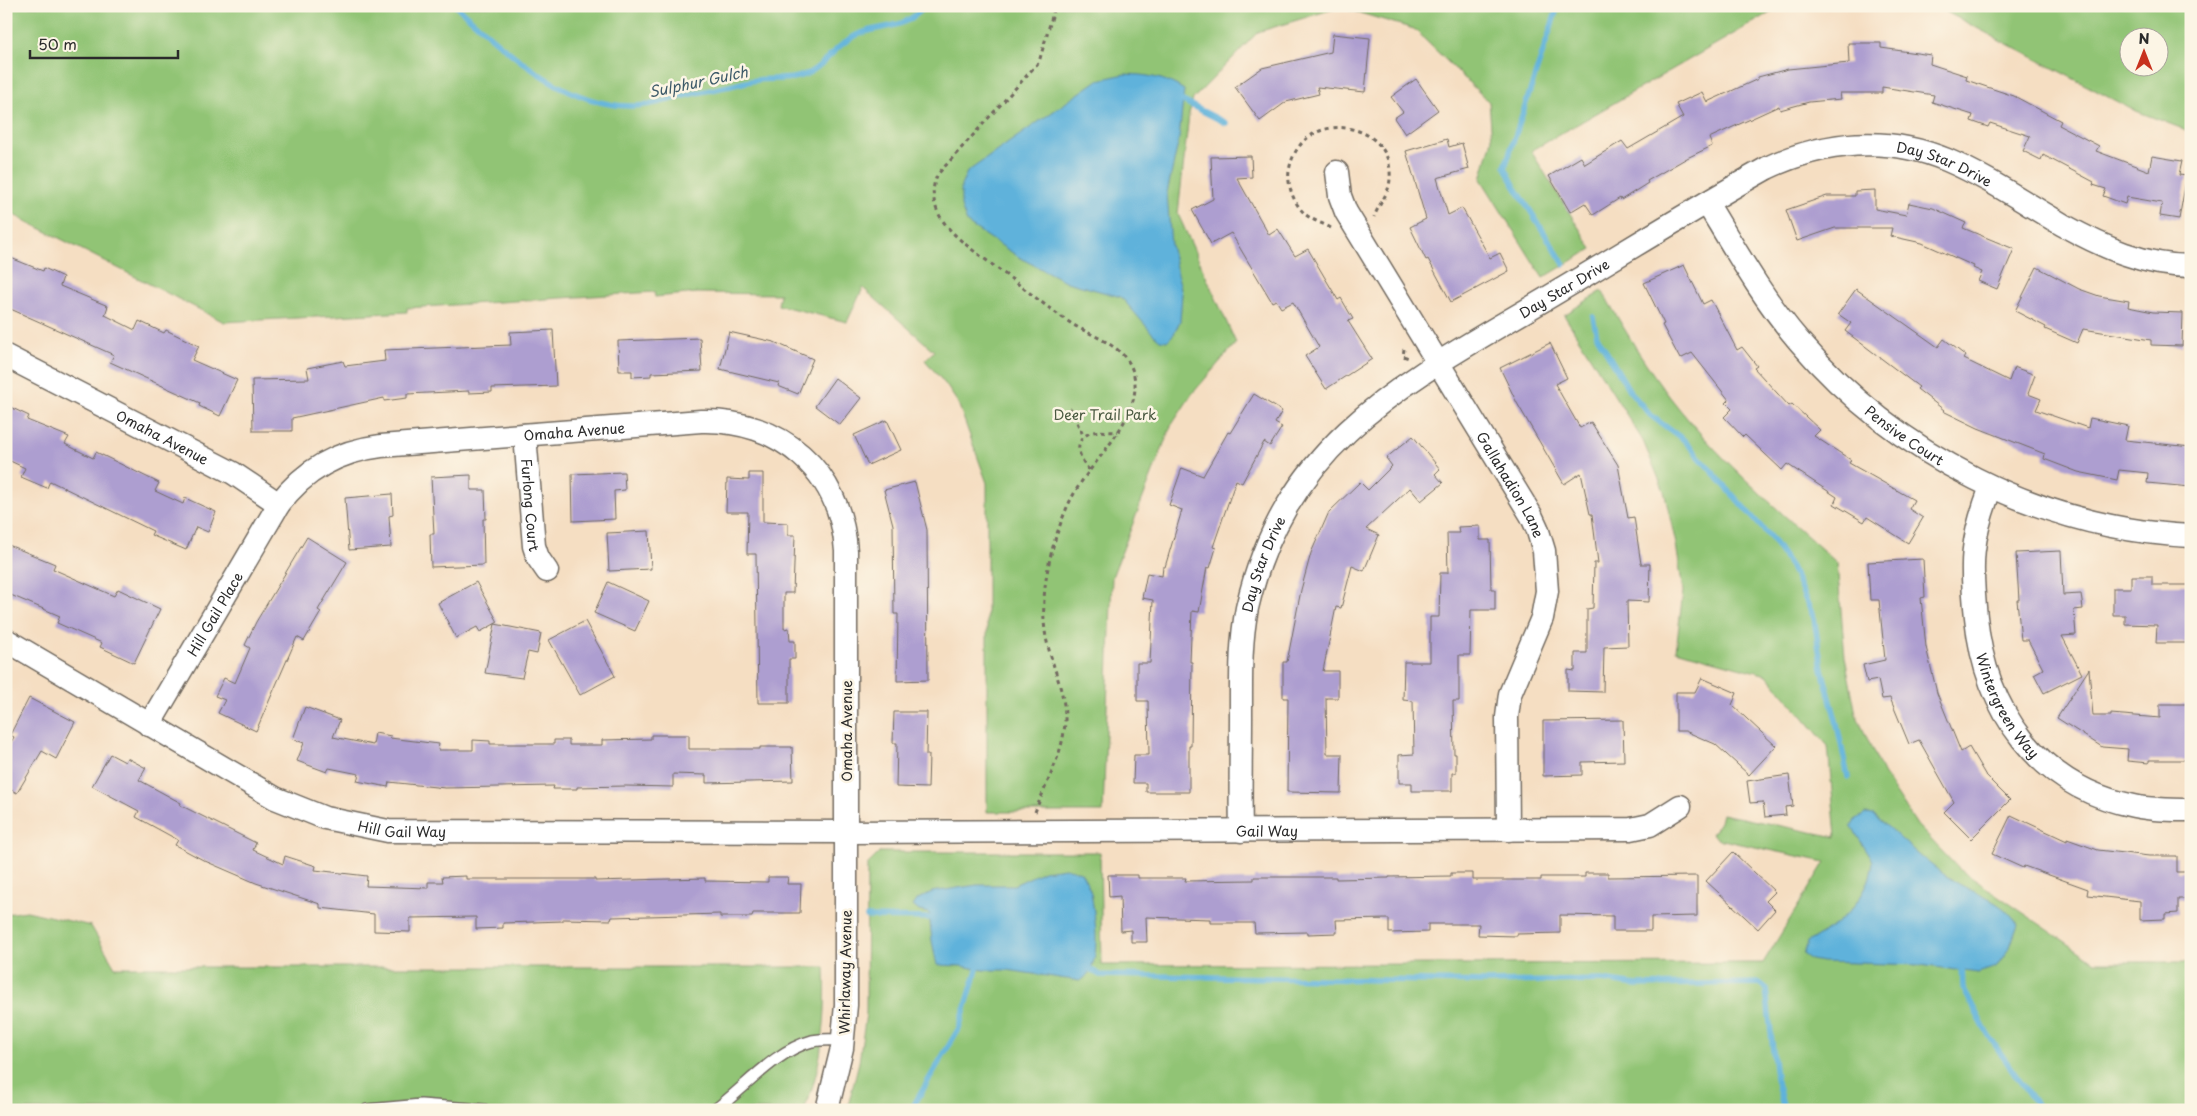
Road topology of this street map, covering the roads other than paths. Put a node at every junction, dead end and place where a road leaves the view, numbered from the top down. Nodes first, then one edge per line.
1 (1337, 172) dead end
2 (1707, 204) junction
3 (2191, 266) edge
4 (6, 356) edge
5 (1438, 363) junction
6 (525, 435) junction
7 (1991, 487) junction
8 (280, 504) junction
9 (2191, 536) edge
10 (547, 571) dead end
11 (9, 647) edge
12 (149, 725) junction
13 (1680, 806) dead end
14 (2191, 810) edge
15 (1508, 830) junction
16 (1241, 831) junction
17 (846, 832) junction
18 (843, 1040) junction
19 (367, 1110) edge
20 (484, 1110) edge
21 (715, 1110) edge
22 (827, 1110) edge

1 - 5 street, Gallahadion Lane
2 - 3 street, Day Star Drive
2 - 5 street, Day Star Drive
2 - 7 street, Pensive Court
4 - 8 street, Omaha Avenue
5 - 15 street, Gallahadion Lane
5 - 16 street, Day Star Drive
6 - 8 street, Omaha Avenue
6 - 10 street, Furlong Court
6 - 17 street, Omaha Avenue
7 - 9 street, Pensive Court
7 - 14 street, Wintergreen Way
8 - 12 street, Hill Gail Place
11 - 12 street, Hill Gail Way
12 - 17 street, Hill Gail Way
13 - 15 street, Gail Way
15 - 16 street, Gail Way
16 - 17 street, Gail Way
17 - 18 street, Whirlaway Avenue
18 - 21 lane
18 - 22 street, Whirlaway Avenue
19 - 20 lane

